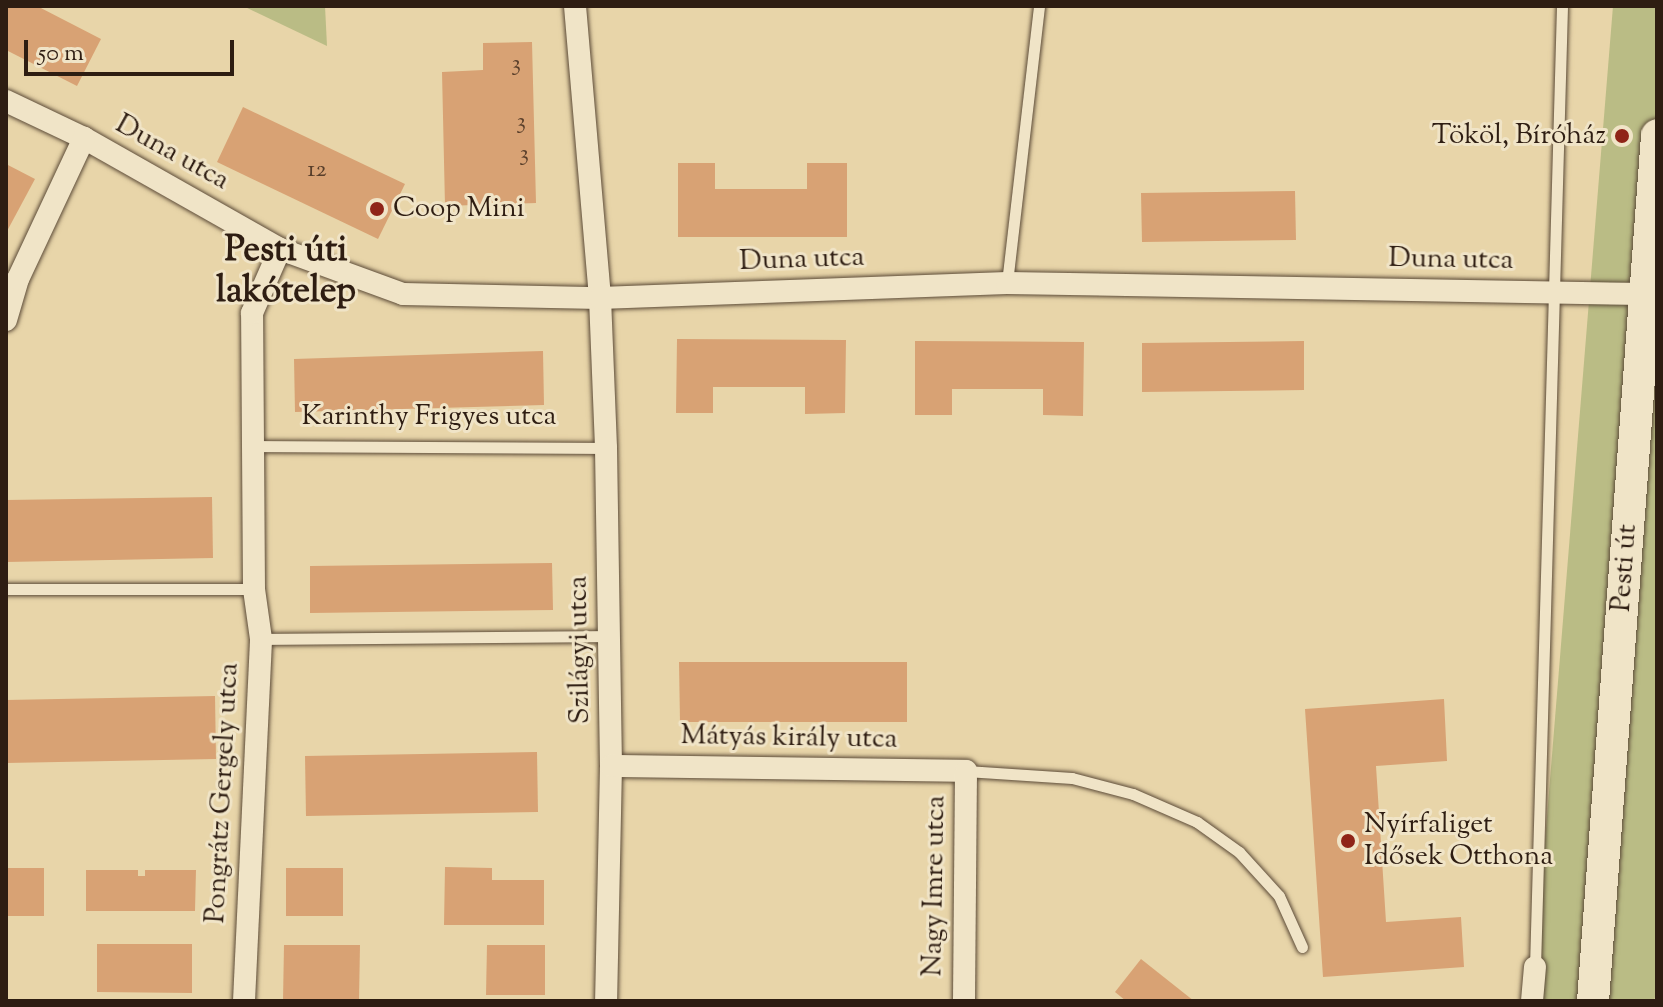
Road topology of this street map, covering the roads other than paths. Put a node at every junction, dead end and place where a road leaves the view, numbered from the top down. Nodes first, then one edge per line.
1 (575, 6) edge
2 (1039, 6) edge
3 (1562, 6) edge
4 (6, 101) edge
5 (1657, 135) edge
6 (84, 138) junction
7 (280, 249) junction
8 (12, 276) edge
9 (1007, 283) junction
10 (1550, 292) junction
11 (1645, 294) junction
12 (600, 298) junction
13 (6, 320) edge
14 (251, 446) junction
15 (606, 448) junction
16 (6, 589) edge
17 (254, 589) junction
18 (610, 636) junction
19 (261, 639) junction
20 (611, 766) junction
21 (966, 771) junction
22 (1302, 947) dead end
23 (1535, 967) joint
24 (244, 1001) edge
25 (606, 1001) edge
26 (964, 1001) edge
27 (1532, 1001) edge
28 (1593, 1001) edge

1 - 12 street, Szilágyi utca
2 - 9 lane
3 - 10 lane
4 - 6 street, Duna utca
5 - 11 main road, Pesti út
6 - 7 street, Duna utca
6 - 8 street
7 - 12 street, Duna utca
7 - 14 street
8 - 13 street
9 - 10 street, Duna utca
9 - 12 street, Duna utca
10 - 11 street, Duna utca
10 - 23 lane
11 - 28 main road, Pesti út
12 - 15 street, Szilágyi utca
14 - 15 lane, Karinthy Frigyes utca
14 - 17 street
15 - 18 street, Szilágyi utca
16 - 17 lane
17 - 19 street, Pongrátz Gergely utca
18 - 19 lane
18 - 20 street, Szilágyi utca
19 - 24 street, Pongrátz Gergely utca
20 - 21 street, Mátyás király utca
20 - 25 street, Szilágyi utca
21 - 22 lane
21 - 26 street, Nagy Imre utca
23 - 27 street

